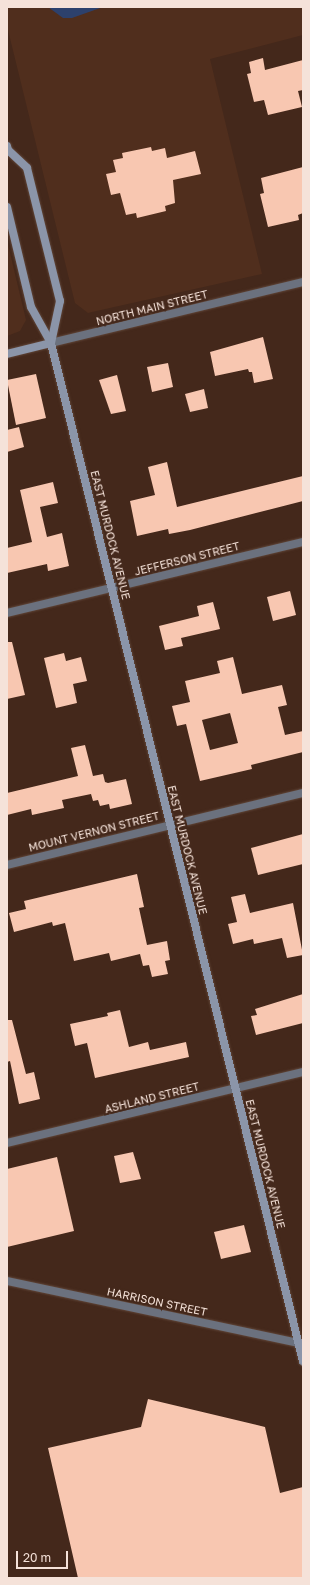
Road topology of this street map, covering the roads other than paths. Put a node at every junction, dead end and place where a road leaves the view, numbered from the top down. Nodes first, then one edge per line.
1 (7, 150) edge
2 (7, 207) edge
3 (303, 282) edge
4 (51, 343) junction
5 (7, 354) edge
6 (303, 542) edge
7 (112, 588) junction
8 (7, 613) edge
9 (303, 794) edge
10 (169, 826) junction
11 (7, 865) edge
12 (303, 1072) edge
13 (235, 1089) junction
14 (7, 1143) edge
15 (7, 1281) edge
16 (301, 1344) edge
17 (303, 1361) edge

1 - 4 main road
2 - 4 main road
3 - 4 street, NORTH MAIN STREET
4 - 5 main road, NORTH MAIN STREET
4 - 7 main road, EAST MURDOCK AVENUE
6 - 7 street, JEFFERSON STREET
7 - 8 street, JEFFERSON STREET
7 - 10 main road, EAST MURDOCK AVENUE
9 - 10 street, MOUNT VERNON STREET
10 - 11 street, MOUNT VERNON STREET
10 - 13 main road, EAST MURDOCK AVENUE
12 - 13 street, ASHLAND STREET
13 - 14 street, ASHLAND STREET
13 - 16 main road, EAST MURDOCK AVENUE
15 - 16 street, HARRISON STREET
16 - 17 main road, EAST MURDOCK AVENUE

